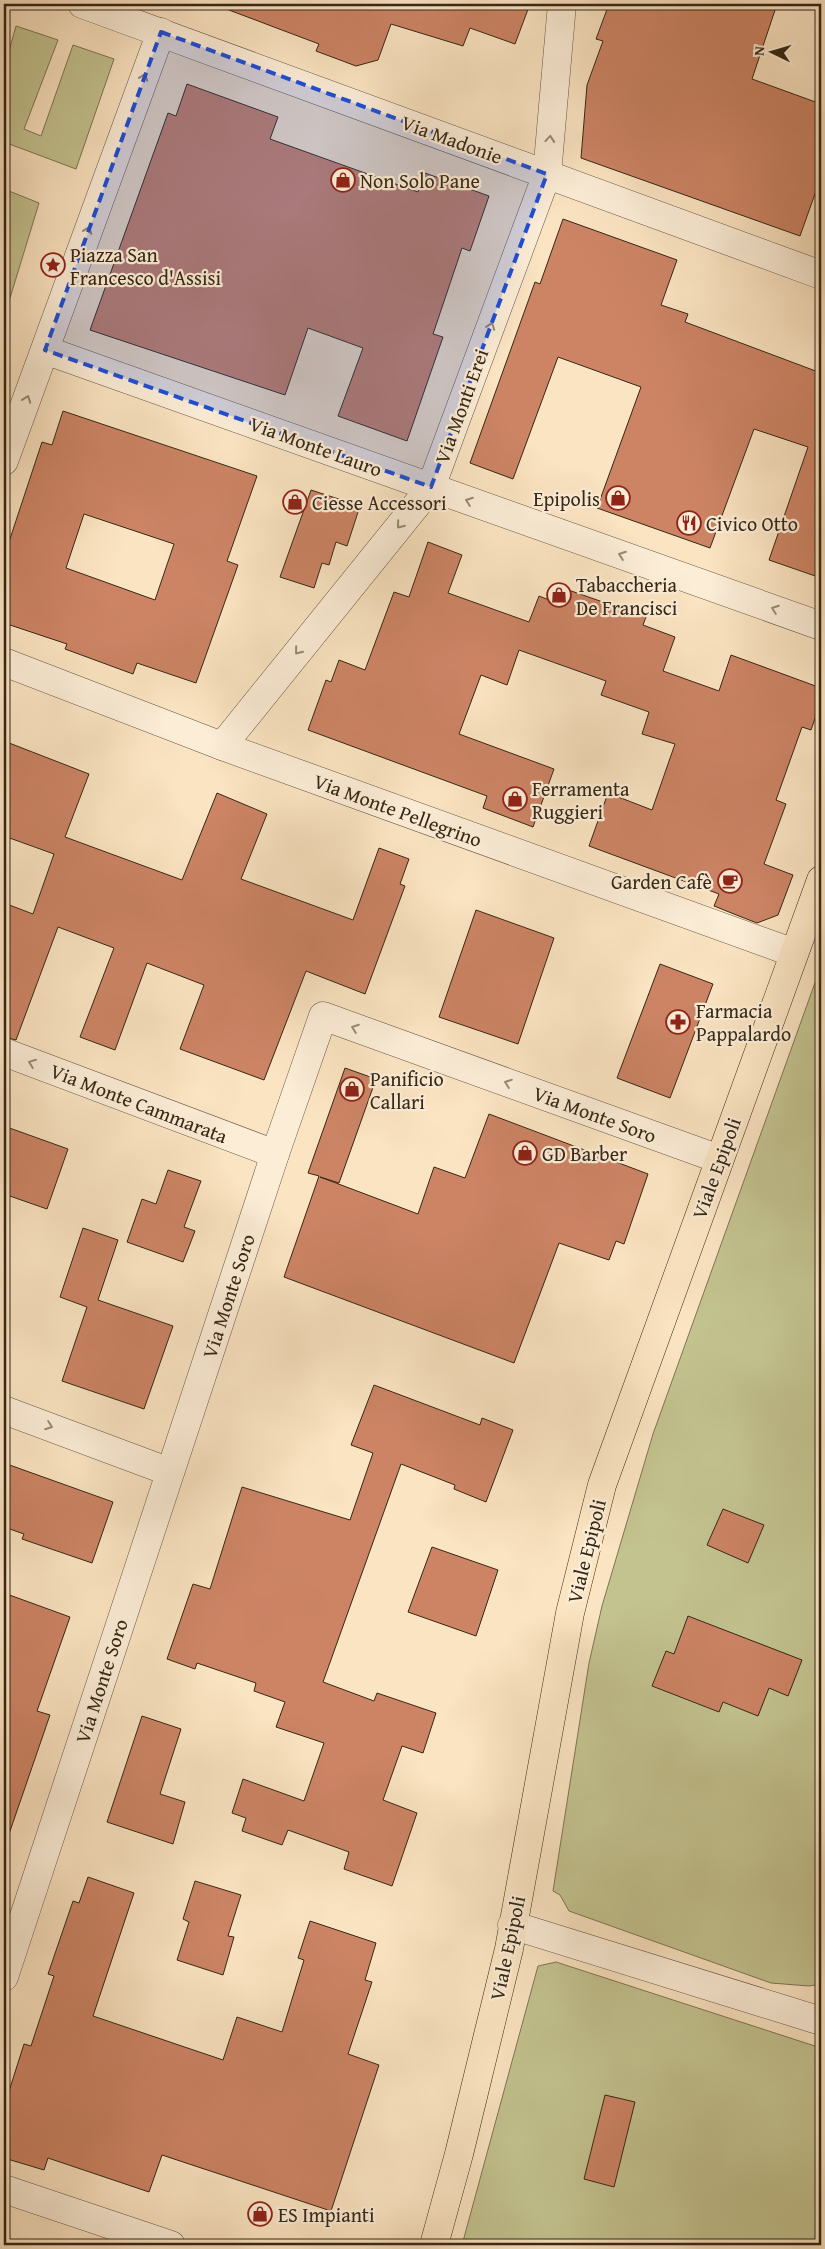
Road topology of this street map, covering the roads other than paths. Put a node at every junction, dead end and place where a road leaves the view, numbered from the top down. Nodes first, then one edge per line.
1 (82, 4) edge
2 (562, 4) edge
3 (160, 32) junction
4 (548, 174) junction
5 (821, 275) edge
6 (55, 353) junction
7 (4, 461) edge
8 (431, 487) junction
9 (821, 626) edge
10 (4, 662) edge
11 (222, 746) junction
12 (821, 880) edge
13 (794, 953) junction
14 (4, 1052) edge
15 (275, 1154) junction
16 (719, 1159) junction
17 (4, 1410) edge
18 (170, 1472) junction
19 (512, 1925) junction
20 (4, 1977) edge
21 (821, 2021) edge
22 (4, 2190) edge
23 (171, 2245) edge
24 (434, 2245) edge

1 - 3 street, Via Madonie
4 -> 2 street, Via Monti Erei
3 - 4 street, Via Madonie
6 -> 3 street
4 - 5 street, Via Madonie
8 -> 4 street, Via Monti Erei
7 -> 6 street
6 - 8 street, Via Monte Lauro
9 -> 8 street, Via Monte Lauro
8 -> 11 street, Via Monti Erei
10 - 11 street, Via Monte Pellegrino
11 - 13 street, Via Monte Pellegrino
12 - 13 main road, Viale Epipoli
13 - 16 main road, Viale Epipoli
15 -> 14 street, Via Monte Cammarata
16 -> 15 street, Via Monte Soro
15 - 18 street, Via Monte Soro
16 - 19 main road, Viale Epipoli
17 -> 18 street
18 - 20 street, Via Monte Soro
19 - 21 street
19 - 24 main road, Viale Epipoli
22 - 23 street

